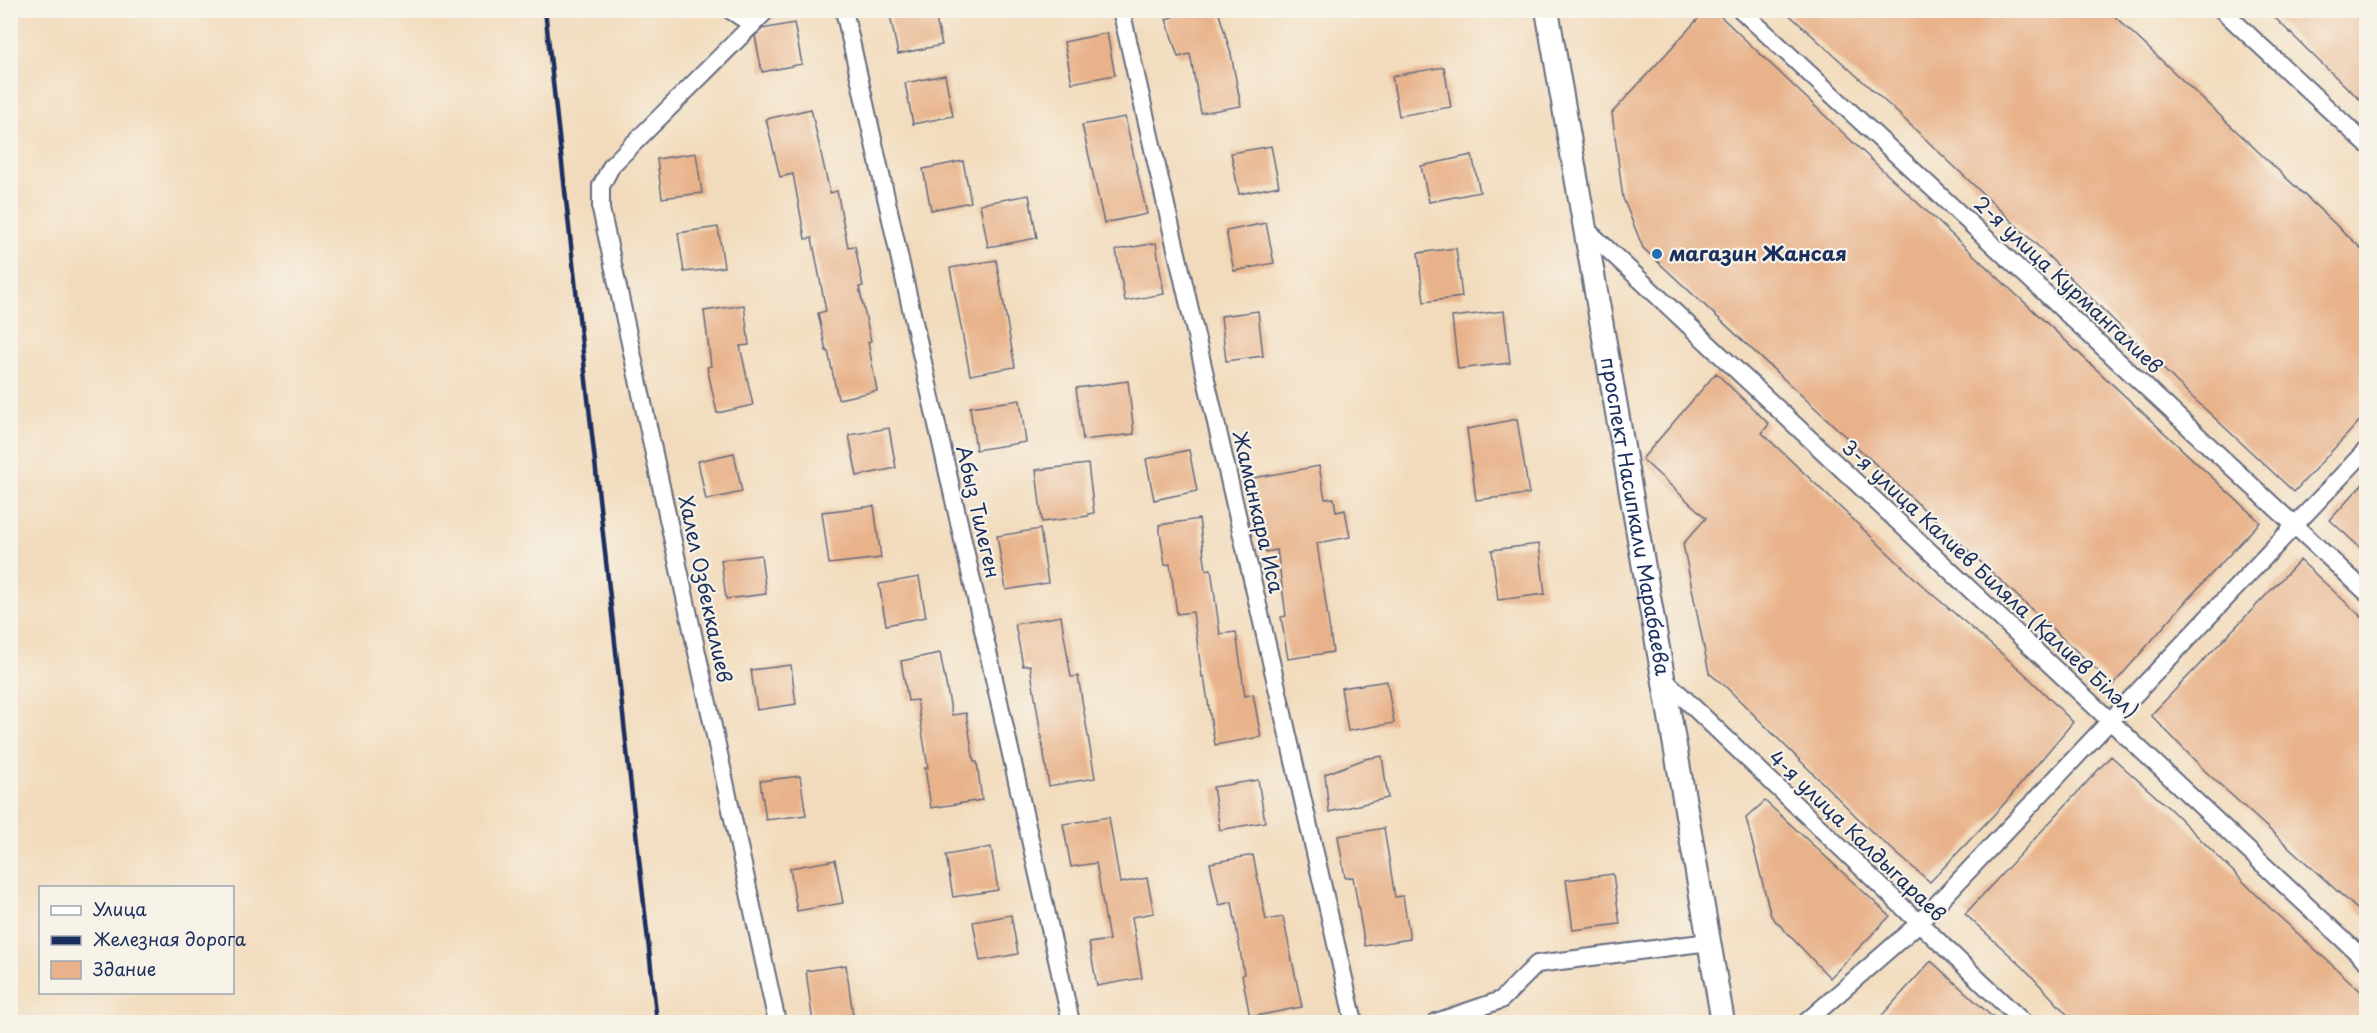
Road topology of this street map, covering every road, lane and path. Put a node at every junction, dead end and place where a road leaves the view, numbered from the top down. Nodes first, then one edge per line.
1 (730, 10) edge
2 (767, 10) edge
3 (844, 10) edge
4 (1120, 10) edge
5 (1547, 10) edge
6 (1740, 10) edge
7 (2222, 10) edge
8 (753, 25) junction
9 (2367, 144) edge
10 (1585, 228) junction
11 (2367, 450) edge
12 (2296, 525) junction
13 (2367, 592) edge
14 (1664, 679) junction
15 (2111, 721) junction
16 (1918, 924) junction
17 (1709, 942) junction
18 (2367, 960) edge
19 (777, 1023) edge
20 (1071, 1023) edge
21 (1354, 1023) edge
22 (1436, 1023) edge
23 (1723, 1023) edge
24 (1806, 1023) edge
25 (2023, 1023) edge

1 - 8 street
2 - 8 street
3 - 20 street, Абыз Тилеген
4 - 21 street, Жаманкара Иса
5 - 10 main road, проспект Насипкали Марабаева
6 - 12 street, 2-я улица Курмангалиев
7 - 9 street
8 - 19 street, Халел Озбеккалиев
10 - 14 main road, проспект Насипкали Марабаева
10 - 15 street, 3-я улица Калиев Биляла (Қалиев Біләл)
11 - 12 street
12 - 13 street, 2-я улица Курмангалиев
12 - 15 street
14 - 16 street, 4-я улица Калдыгараев
14 - 17 main road, проспект Насипкали Марабаева
15 - 16 street
15 - 18 street, 3-я улица Калиев Биляла (Қалиев Біләл)
16 - 24 street
16 - 25 street, 4-я улица Калдыгараев
17 - 22 street
17 - 23 main road, проспект Насипкали Марабаева

